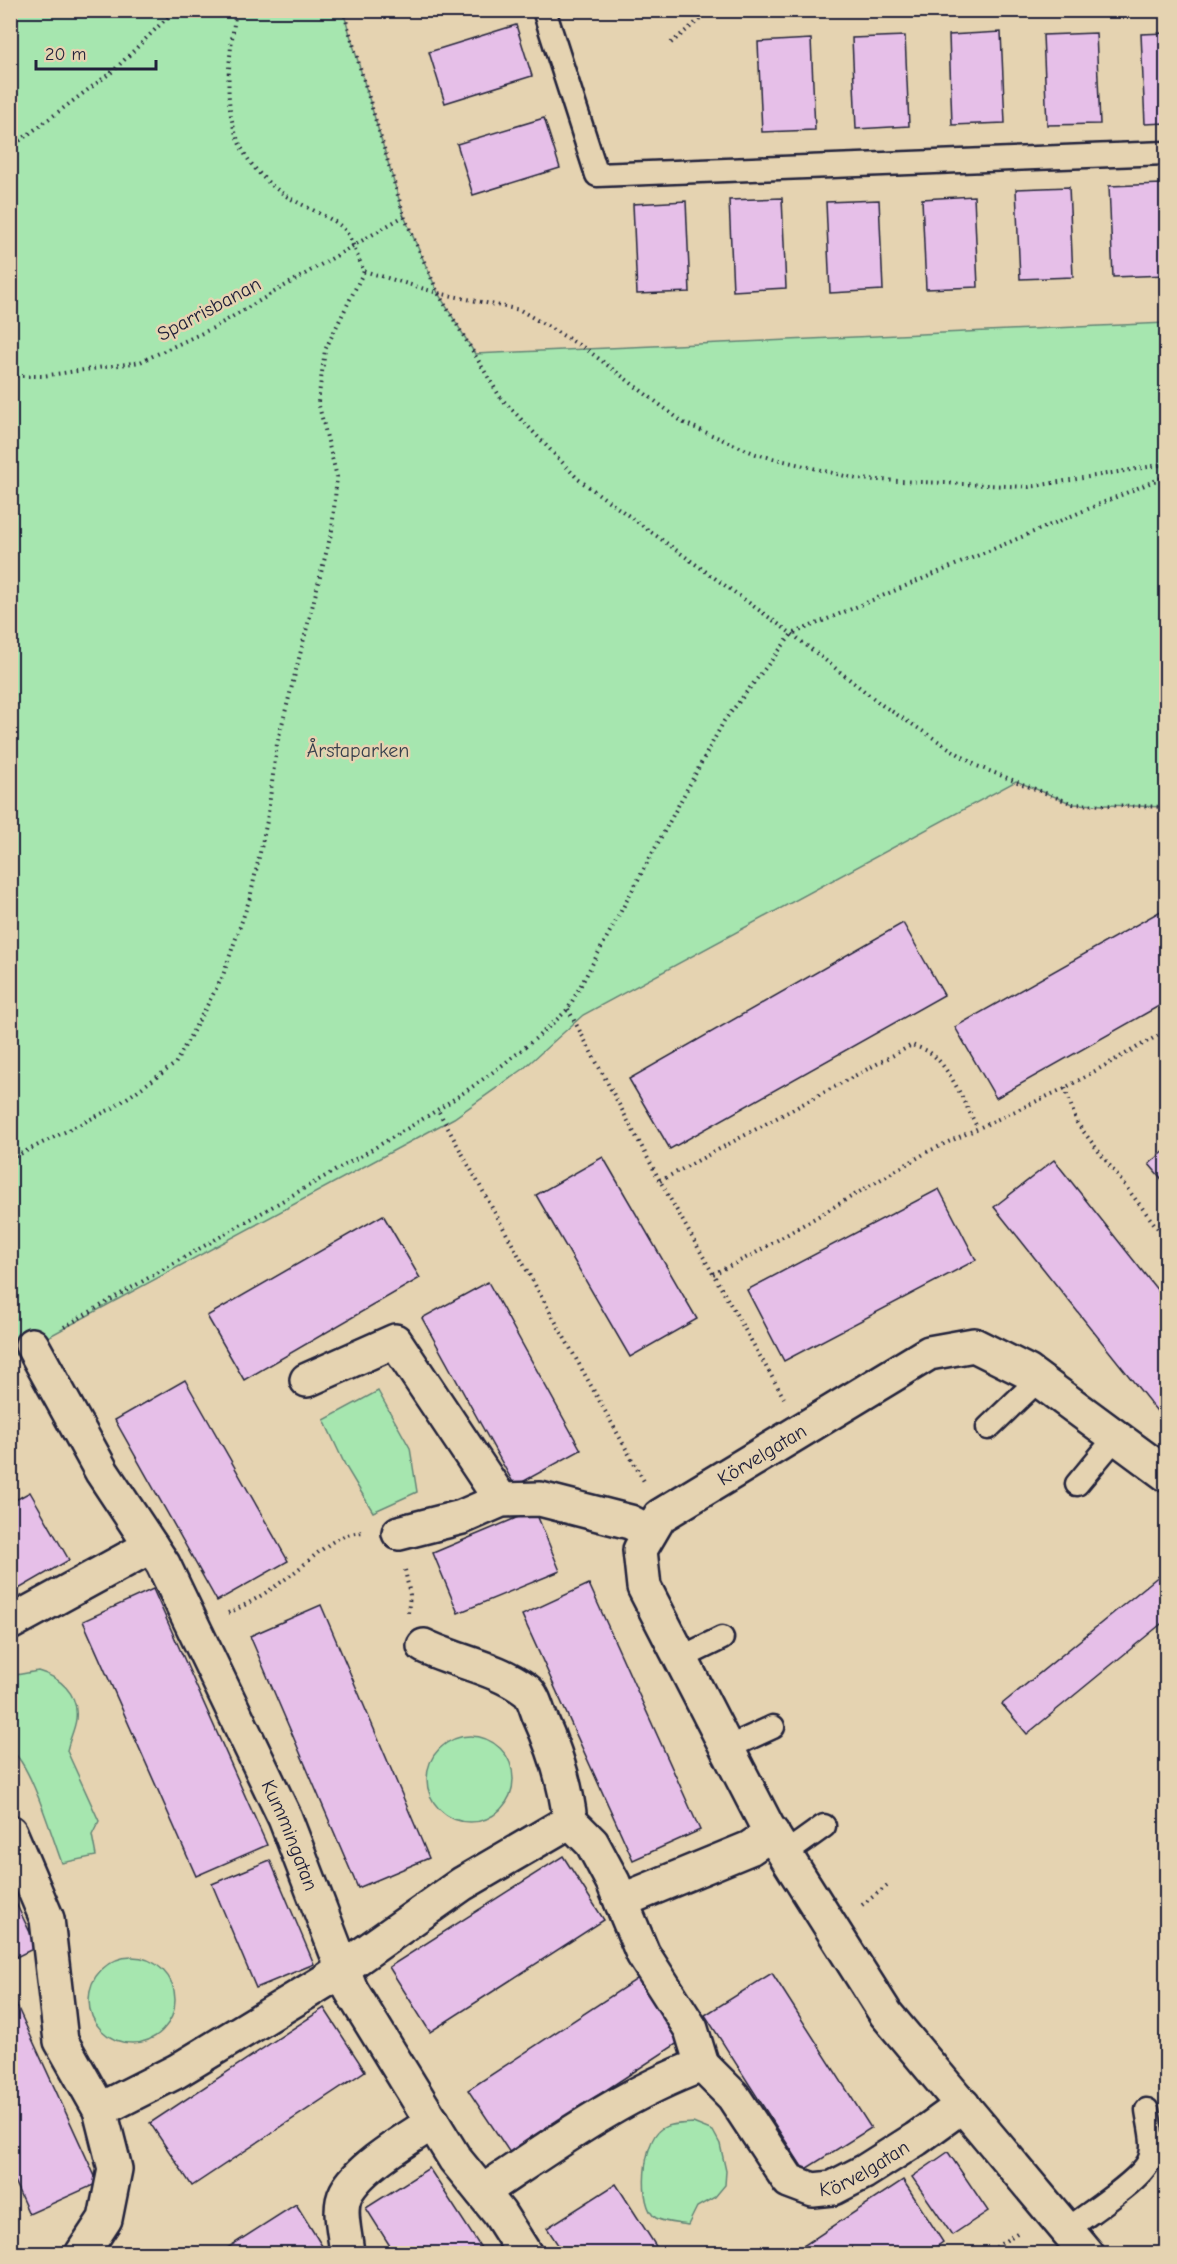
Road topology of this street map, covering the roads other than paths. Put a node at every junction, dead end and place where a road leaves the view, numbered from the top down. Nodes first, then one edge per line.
1 (544, 10) edge
2 (1167, 153) edge
3 (32, 1345) road end
4 (307, 1380) dead end
5 (1038, 1380) junction
6 (988, 1428) dead end
7 (1116, 1437) junction
8 (1167, 1474) edge
9 (1077, 1484) dead end
10 (501, 1500) junction
11 (655, 1524) junction
12 (399, 1533) road end
13 (151, 1546) junction
14 (10, 1623) edge
15 (722, 1638) dead end
16 (424, 1646) road end
17 (681, 1658) junction
18 (773, 1727) dead end
19 (728, 1748) junction
20 (570, 1821) junction
21 (824, 1826) dead end
22 (10, 1832) edge
23 (778, 1843) junction
24 (621, 1901) junction
25 (344, 1968) junction
26 (702, 2065) junction
27 (963, 2105) junction
28 (100, 2110) junction
29 (1147, 2110) dead end
30 (433, 2122) junction
31 (482, 2192) junction
32 (1077, 2242) edge
33 (82, 2253) edge
34 (347, 2253) edge
35 (525, 2253) edge

1 - 2 lane
3 - 13 street, Kummingatan
4 - 10 street
5 - 6 lane
5 - 7 street, Körvelgatan
5 - 11 street, Körvelgatan
7 - 8 street, Körvelgatan
7 - 9 lane
10 - 11 street
10 - 12 street
11 - 17 street
13 - 14 street
13 - 25 street, Kummingatan
15 - 17 lane
16 - 20 street
17 - 19 street
18 - 19 lane
19 - 23 street
20 - 24 street, Körvelgatan
20 - 25 street
21 - 23 lane
22 - 28 street
23 - 24 street
23 - 27 street
24 - 26 street, Körvelgatan
25 - 28 street
25 - 30 street, Kummingatan
26 - 27 street, Körvelgatan
26 - 31 street
27 - 32 street
28 - 33 street
29 - 32 lane
30 - 31 street, Kummingatan
30 - 34 street
31 - 35 street, Kummingatan

